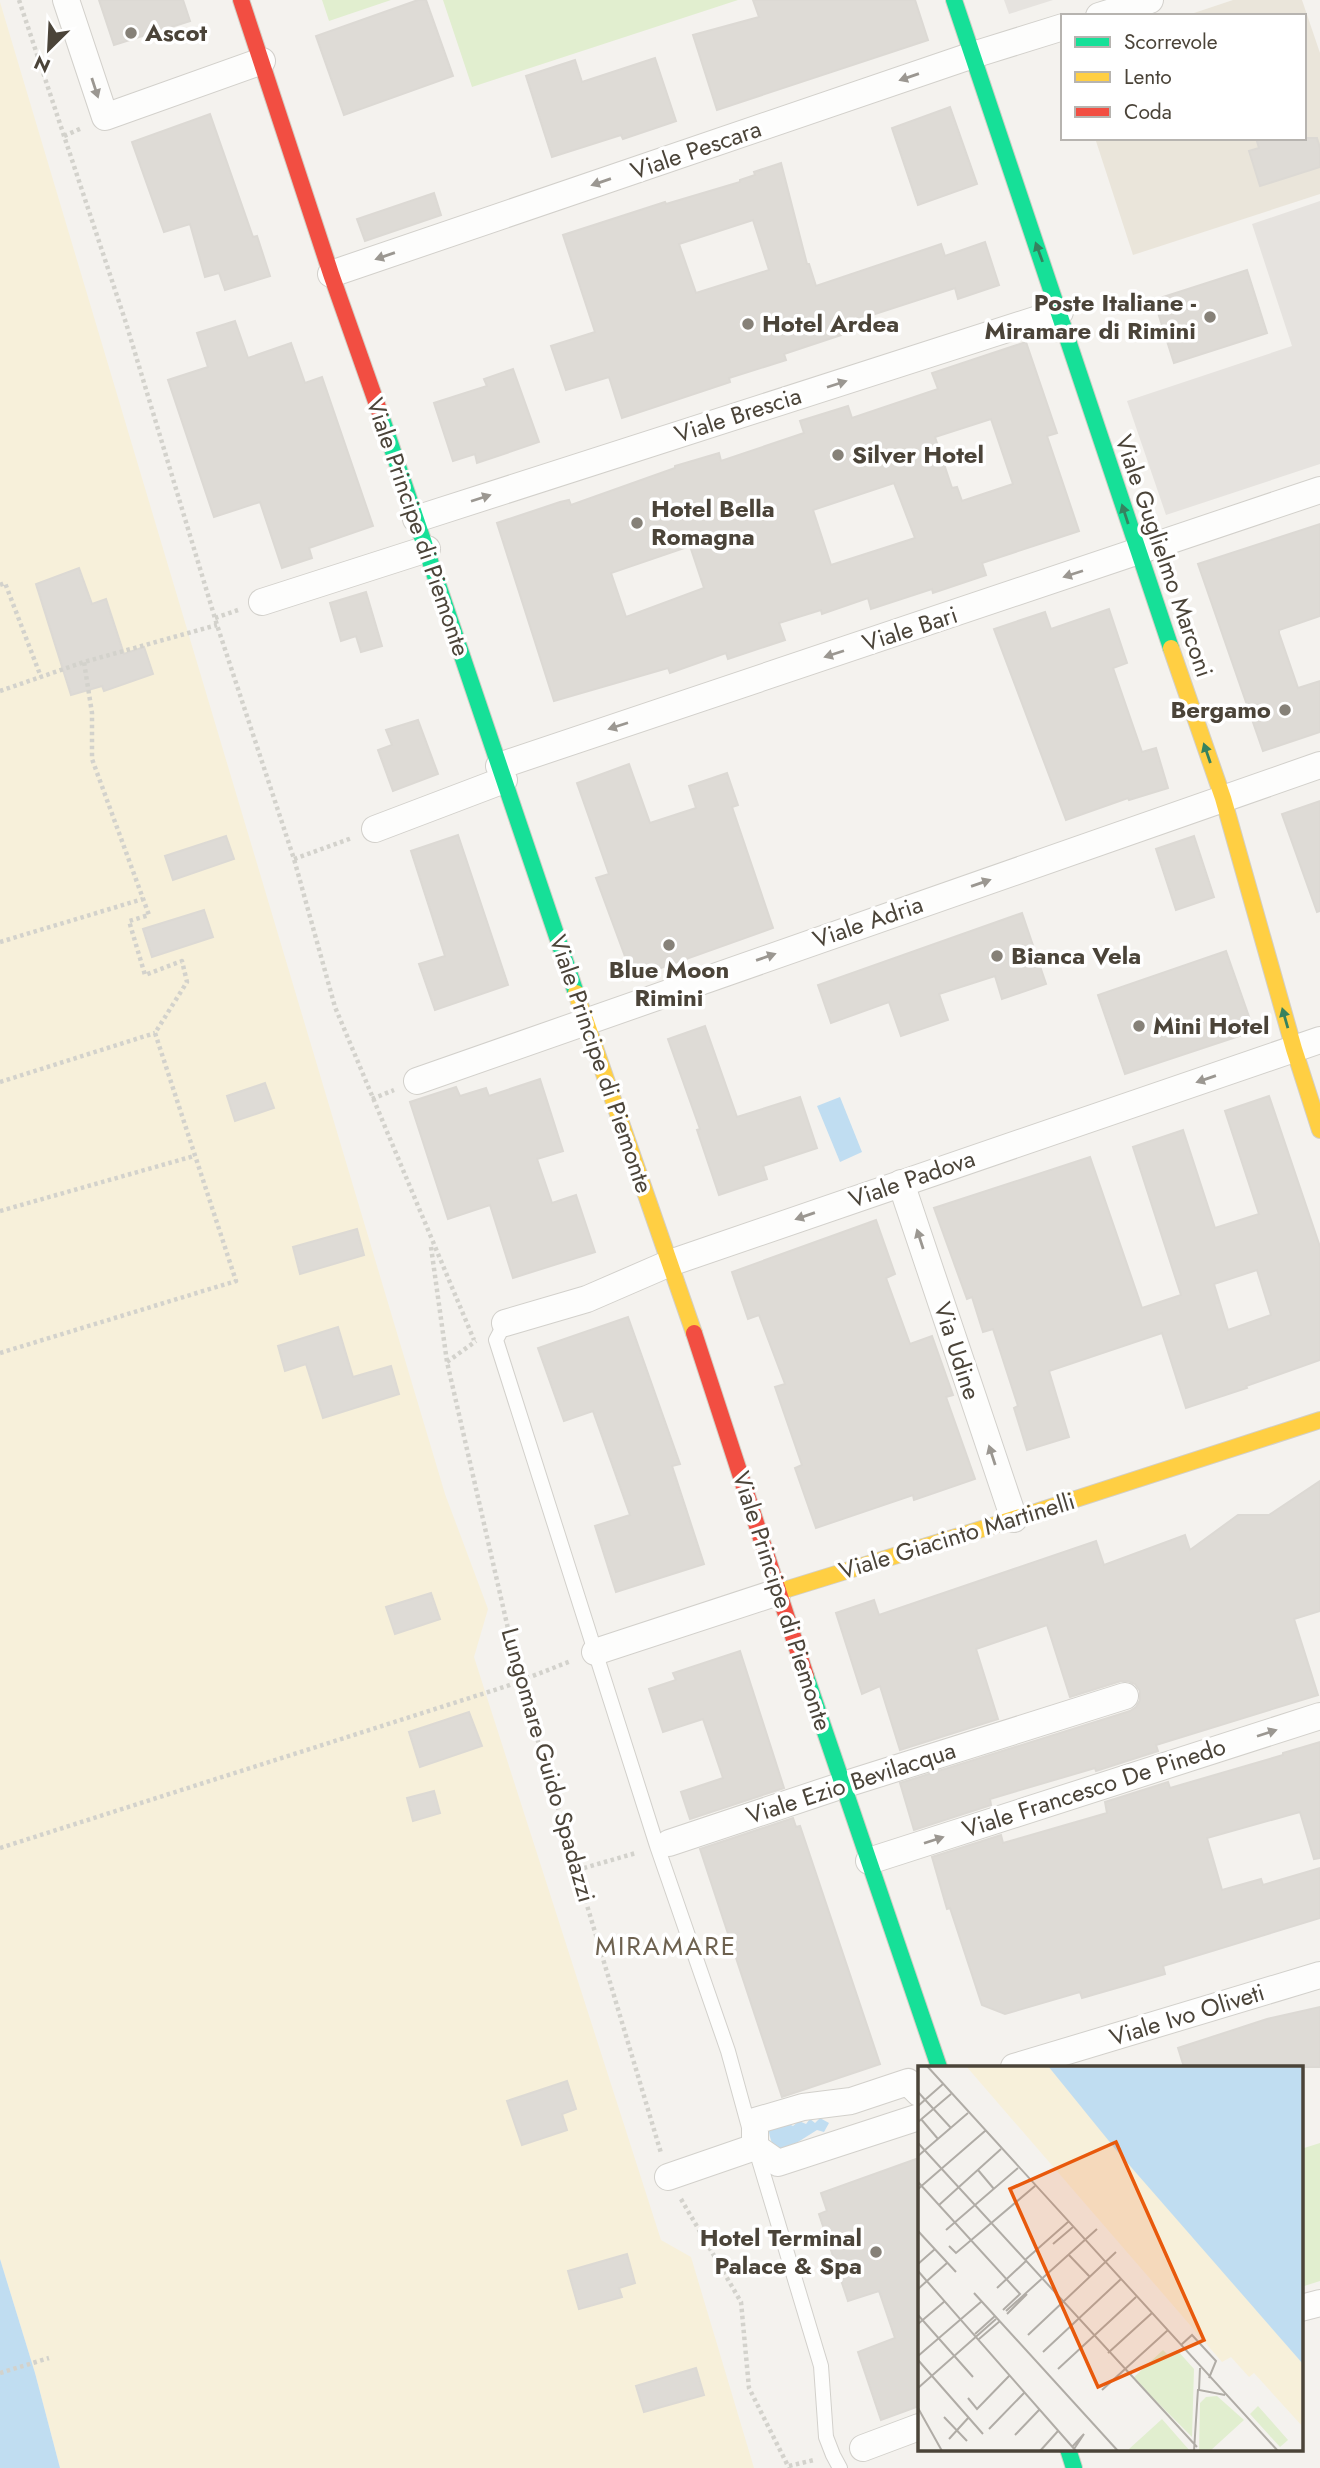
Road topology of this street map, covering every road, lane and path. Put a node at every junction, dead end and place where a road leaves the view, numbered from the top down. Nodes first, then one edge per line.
1 (19, 0) edge
2 (66, 0) edge
3 (241, 0) edge
4 (1150, 0) edge
5 (961, 2) edge
6 (1105, 14) edge
7 (1061, 28) edge
8 (973, 55) junction
9 (262, 61) junction
10 (331, 274) junction
11 (1060, 312) junction
12 (1320, 490) edge
13 (416, 519) junction
14 (426, 549) junction
15 (1138, 552) junction
16 (0, 584) edge
17 (262, 602) dead end
18 (217, 625) junction
19 (84, 662) junction
20 (41, 677) junction
21 (0, 691) edge
22 (1320, 765) edge
23 (502, 773) junction
24 (1223, 798) junction
25 (374, 829) joint
26 (294, 859) junction
27 (143, 899) junction
28 (0, 942) edge
29 (586, 1020) junction
30 (155, 1033) junction
31 (1320, 1041) edge
32 (1294, 1049) junction
33 (417, 1080) dead end
34 (0, 1082) edge
35 (1320, 1130) edge
36 (194, 1156) junction
37 (901, 1183) junction
38 (0, 1211) edge
39 (670, 1263) junction
40 (505, 1323) joint
41 (0, 1353) edge
42 (1320, 1420) edge
43 (1014, 1519) junction
44 (778, 1591) junction
45 (595, 1652) junction
46 (520, 1681) junction
47 (1125, 1696) dead end
48 (1320, 1716) edge
49 (843, 1785) junction
50 (663, 1844) junction
51 (0, 1847) edge
52 (869, 1861) junction
53 (577, 1870) junction
54 (1320, 1975) edge
55 (939, 2066) edge
56 (1017, 2066) edge
57 (918, 2092) edge
58 (867, 2096) junction
59 (918, 2117) edge
60 (880, 2129) junction
61 (755, 2147) junction
62 (668, 2177) junction
63 (1320, 2303) edge
64 (1302, 2308) edge
65 (49, 2358) dead end
66 (0, 2373) edge
67 (918, 2427) edge
68 (863, 2448) dead end
69 (1068, 2450) edge
70 (789, 2468) edge
71 (841, 2468) edge
72 (1074, 2468) edge

1 - 18 path, Lungomare Guido Spadazzi
2 -> 9 street
3 - 9 street, Viale Principe di Piemonte
4 - 6 street
5 - 8 street, Viale Guglielmo Marconi
7 - 8 street, Viale Pescara
8 -> 10 street, Viale Pescara
11 -> 8 street, Viale Guglielmo Marconi
9 - 10 street, Viale Principe di Piemonte
10 - 13 street, Viale Principe di Piemonte
13 -> 11 street, Viale Brescia
15 -> 11 street, Viale Guglielmo Marconi
12 - 15 street, Viale Bari
13 - 14 street, Viale Principe di Piemonte
14 - 17 street
14 - 23 street, Viale Principe di Piemonte
15 -> 23 street, Viale Bari
24 -> 15 street, Viale Guglielmo Marconi
16 - 20 path
18 - 19 path
18 - 26 path, Lungomare Guido Spadazzi
19 - 20 path
19 - 27 path
20 - 21 path
22 - 24 street, Viale Adria
23 - 25 street, Viale Bari
23 - 29 street, Viale Principe di Piemonte
29 -> 24 street, Viale Adria
32 -> 24 street, Viale Guglielmo Marconi
25 - 26 path
26 - 46 path, Lungomare Guido Spadazzi
27 - 28 path
27 - 30 path
29 - 33 street, Viale Adria
29 - 39 street, Viale Principe di Piemonte
30 - 34 path
30 - 36 path
31 - 32 street, Viale Padova
32 - 35 street, Viale Guglielmo Marconi
32 -> 37 street, Viale Padova
36 - 38 path
36 - 41 path
37 -> 39 street, Viale Padova
43 -> 37 street, Via Udine
39 - 40 street, Viale Padova
39 - 44 street, Viale Principe di Piemonte
40 - 45 lane
42 - 43 street, Viale Giacinto Martinelli
43 - 44 street, Viale Giacinto Martinelli
44 - 45 street, Viale Giacinto Martinelli
44 - 49 street, Viale Principe di Piemonte
45 - 46 path
45 - 50 lane
46 - 51 path
46 - 53 path, Lungomare Guido Spadazzi
47 - 49 street, Viale Ezio Bevilacqua
52 -> 48 street, Viale Francesco De Pinedo
49 - 50 street, Viale Ezio Bevilacqua
49 - 52 street, Viale Principe di Piemonte
50 - 53 path
50 - 61 lane
52 - 55 street, Viale Principe di Piemonte
53 - 62 path, Lungomare Guido Spadazzi
54 - 56 street, Viale Ivo Oliveti
57 - 58 street
58 - 60 street
58 - 60 street
58 - 61 street
59 - 60 street
60 - 61 street
61 - 62 street
61 - 71 lane
62 - 70 path, Lungomare Guido Spadazzi
63 - 64 street
65 - 66 path
67 - 68 street
69 - 72 street

